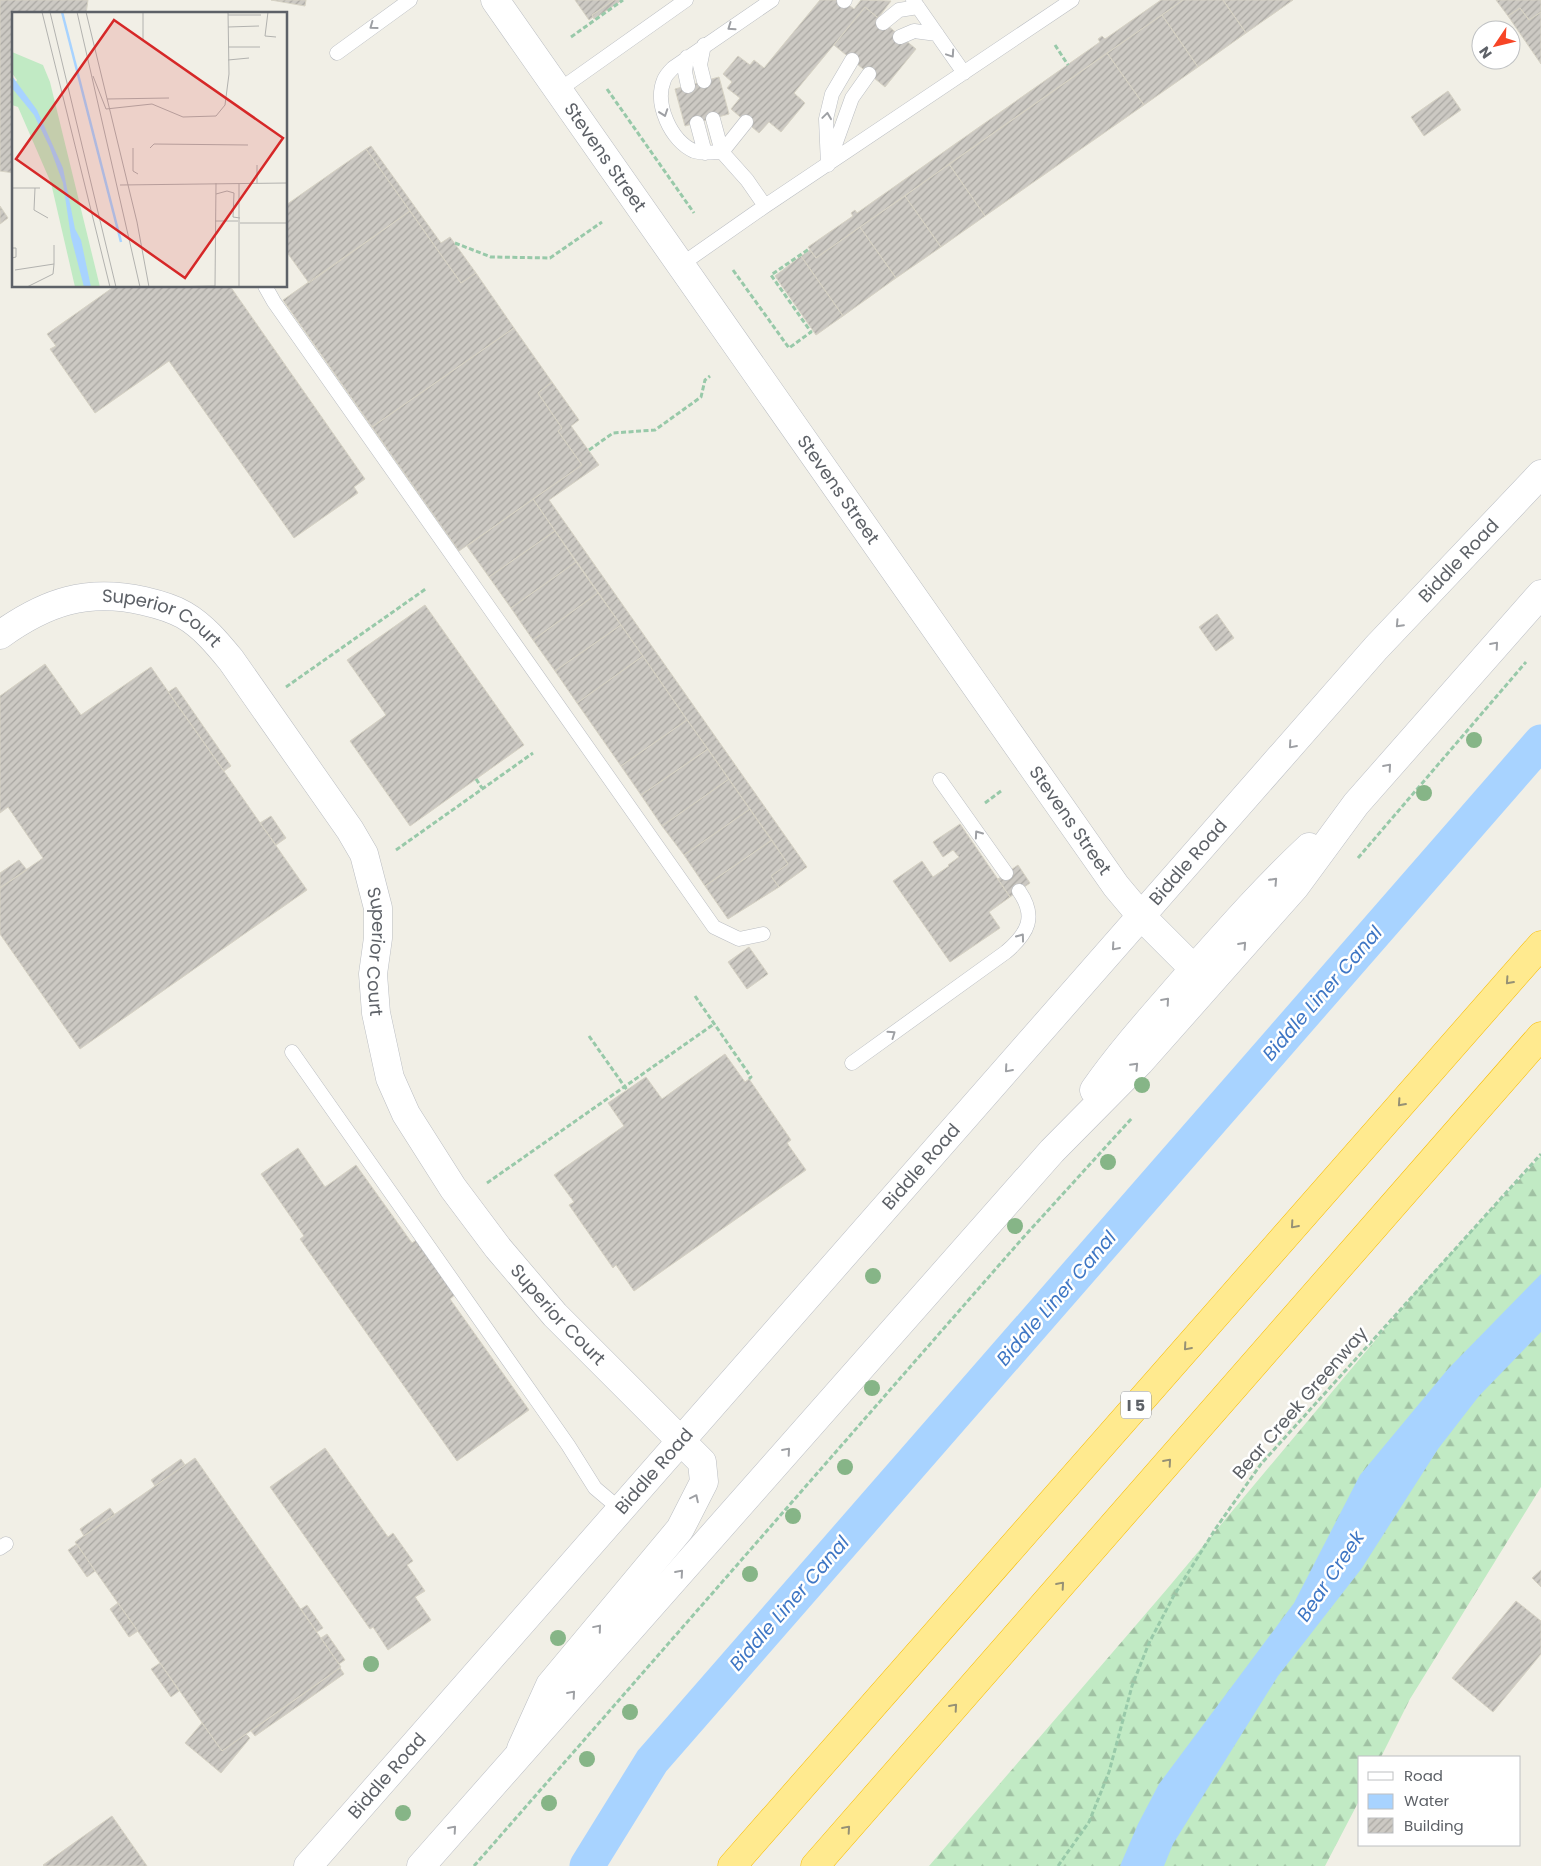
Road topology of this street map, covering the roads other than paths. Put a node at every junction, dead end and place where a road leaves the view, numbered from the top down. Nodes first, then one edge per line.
1 (410, 0) edge
2 (495, 0) edge
3 (686, 0) edge
4 (772, 0) edge
5 (1072, 0) edge
6 (916, 3) edge
7 (883, 23) dead end
8 (937, 34) junction
9 (900, 37) dead end
10 (704, 45) junction
11 (337, 53) dead end
12 (687, 57) junction
13 (852, 60) dead end
14 (964, 73) junction
15 (869, 74) dead end
16 (704, 81) dead end
17 (688, 86) dead end
18 (559, 90) junction
19 (713, 118) dead end
20 (746, 122) dead end
21 (697, 123) dead end
22 (722, 152) junction
23 (705, 153) junction
24 (828, 164) junction
25 (765, 206) junction
26 (682, 264) junction
27 (266, 288) edge
28 (1541, 474) edge
29 (1541, 594) edge
30 (0, 635) edge
31 (940, 780) dead end
32 (1356, 804) junction
33 (1006, 873) dead end
34 (1018, 891) dead end
35 (1142, 917) junction
36 (763, 934) dead end
37 (1541, 944) edge
38 (1194, 969) junction
39 (1541, 1036) edge
40 (292, 1052) dead end
41 (852, 1063) dead end
42 (1052, 1151) junction
43 (682, 1440) junction
44 (621, 1510) junction
45 (517, 1757) junction
46 (308, 1866) edge
47 (421, 1866) edge
48 (732, 1866) edge
49 (815, 1866) edge

1 -> 11 lane
2 - 18 main road, Stevens Street
3 - 18 lane
4 -> 10 lane
5 - 14 lane
6 - 7 lane
6 - 8 lane
8 - 9 lane
8 -> 14 lane
10 - 12 lane
10 - 16 lane
12 - 17 lane
12 -> 23 lane
24 -> 13 lane
14 - 24 lane
15 - 24 lane
18 - 26 main road, Stevens Street
19 - 22 lane
20 - 22 lane
21 - 23 lane
22 - 23 lane
22 - 25 lane
24 - 25 lane
25 - 26 lane
26 - 35 main road, Stevens Street
27 - 36 lane
28 -> 35 main road, Biddle Road
32 -> 29 main road
30 - 43 main road, Superior Court
33 -> 31 lane
38 -> 32 main road
42 -> 32 main road
41 -> 34 lane
35 - 38 main road, Stevens Street
35 -> 43 main road, Biddle Road
37 -> 48 highway, I 5
42 -> 38 main road
49 -> 39 highway
40 - 44 lane
45 -> 42 main road
43 - 44 main road, Biddle Road
45 -> 43 main road, Superior Court
44 - 46 main road, Biddle Road
47 -> 45 main road

